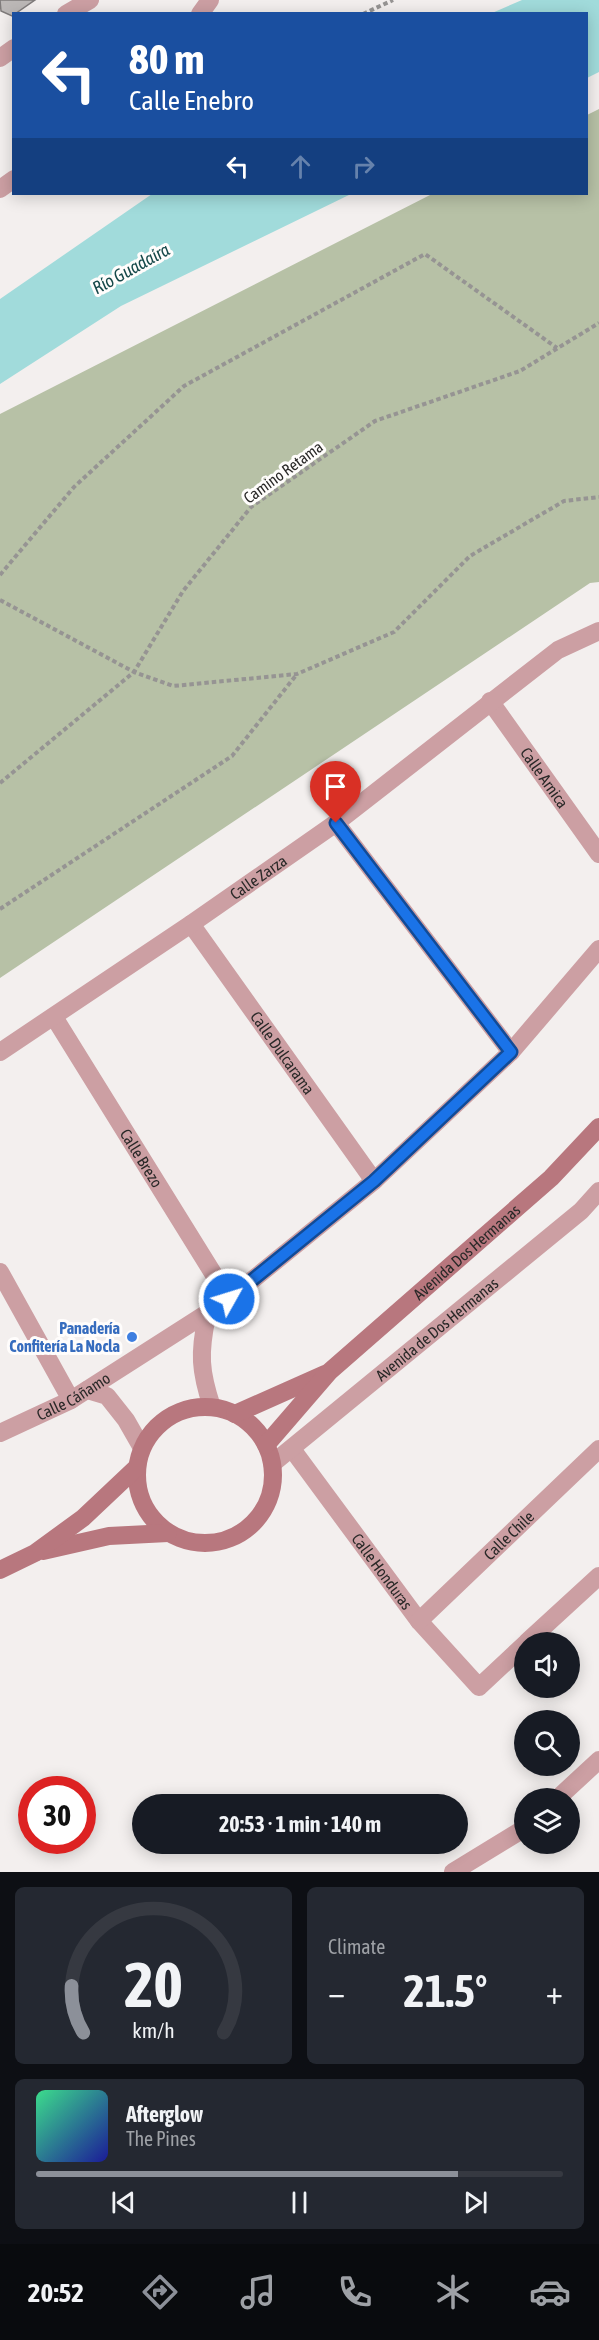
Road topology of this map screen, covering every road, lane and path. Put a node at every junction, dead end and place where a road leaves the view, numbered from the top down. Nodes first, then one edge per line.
1 (90, 0) edge
2 (393, 0) edge
3 (69, 12) edge
4 (367, 12) edge
5 (599, 323) edge
6 (557, 348) junction
7 (599, 497) edge
8 (0, 575) edge
9 (0, 600) edge
10 (599, 631) edge
11 (134, 672) junction
12 (297, 674) junction
13 (490, 701) junction
14 (0, 783) edge
15 (336, 823) junction
16 (599, 854) edge
17 (0, 909) edge
18 (191, 924) junction
19 (599, 949) edge
20 (54, 1017) junction
21 (0, 1052) edge
22 (511, 1052) junction
23 (599, 1127) edge
24 (374, 1181) junction
25 (599, 1191) edge
26 (0, 1272) edge
27 (229, 1299) junction
28 (207, 1316) junction
29 (329, 1372) junction
30 (87, 1390) junction
31 (71, 1400) junction
32 (212, 1407) junction
33 (235, 1414) junction
34 (0, 1433) edge
35 (266, 1445) junction
36 (142, 1448) junction
37 (292, 1449) junction
38 (599, 1449) edge
39 (272, 1464) junction
40 (136, 1468) junction
41 (168, 1533) junction
42 (35, 1553) junction
43 (0, 1570) edge
44 (599, 1576) edge
45 (419, 1621) junction
46 (538, 1632) edge
47 (514, 1654) edge
48 (599, 1760) edge
49 (569, 1788) edge
50 (514, 1835) edge
51 (453, 1872) edge

1 - 3 street
2 - 4 path
5 - 6 path, Camino Retama
6 - 8 path
6 - 11 path, Camino Retama
7 - 12 path
9 - 11 path
10 - 13 street, Calle Zarza
11 - 12 path
11 - 14 path, Camino Retama
12 - 17 path
13 - 15 street, Calle Zarza
13 - 16 street, Calle Arnica
15 - 18 street, Calle Zarza
15 - 22 street
18 - 20 street, Calle Zarza
18 - 24 street, Calle Dulcarama
19 - 22 street, Calle Cáñamo
20 - 21 street, Calle Zarza
20 - 27 street, Calle Brezo
22 - 24 street, Calle Cáñamo
23 - 29 main road, Avenida Dos Hermanas
24 - 27 street, Calle Cáñamo
25 - 37 street, Avenida de Dos Hermanas
26 - 31 street
27 - 28 street, Calle Cáñamo
28 - 30 street, Calle Cáñamo
28 - 32 street
29 - 33 main road, Avenida Dos Hermanas
29 - 35 main road, Avenida Dos Hermanas
30 - 31 street, Calle Cáñamo
30 - 36 street
31 - 34 street, Calle Cáñamo
32 - 33 main road
32 - 36 main road
33 - 35 main road
35 - 39 main road
36 - 40 main road
37 - 39 street, Avenida de Dos Hermanas
37 - 45 street, Calle Honduras
38 - 45 street, Calle Chile
39 - 41 main road
40 - 41 main road
40 - 42 main road
41 - 42 main road
42 - 43 main road
44 - 46 street
45 - 47 street, Calle Honduras
48 - 49 street
50 - 51 street

